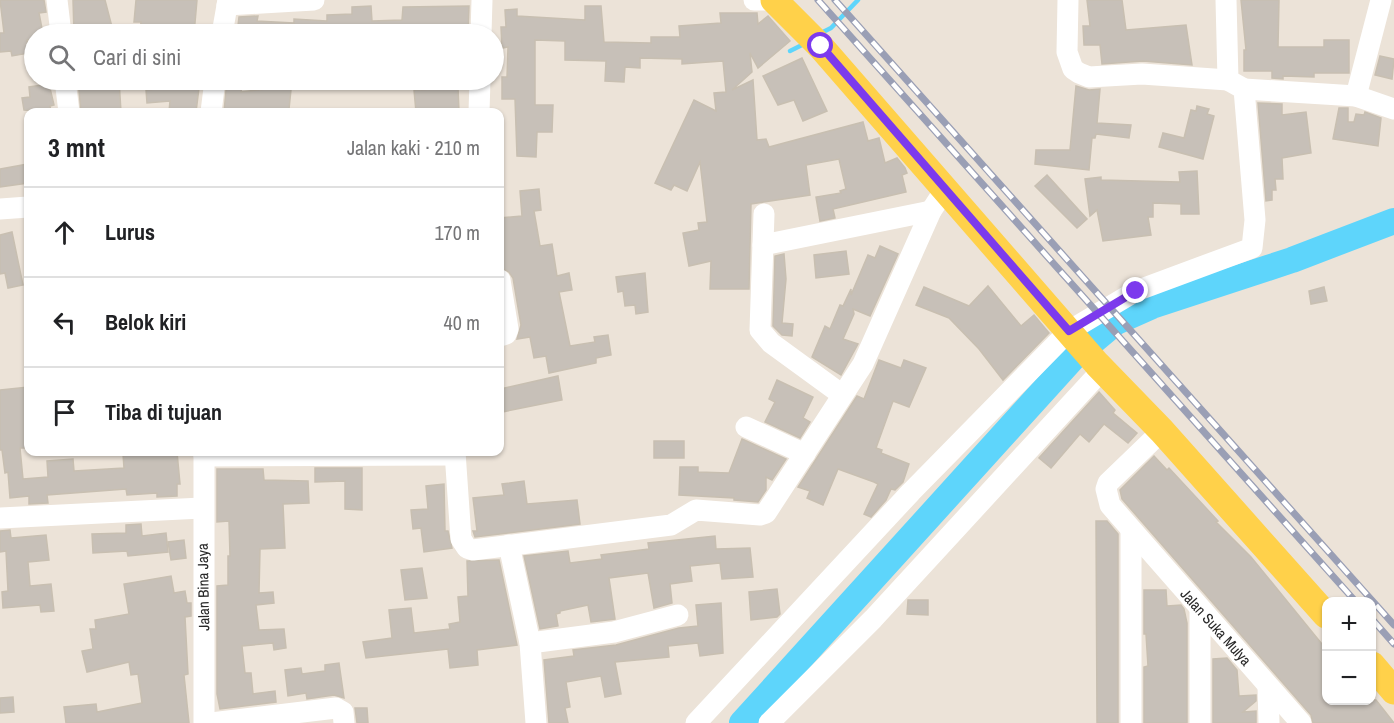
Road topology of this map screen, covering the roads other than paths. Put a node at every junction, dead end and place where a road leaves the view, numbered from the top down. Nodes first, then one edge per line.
1 (57, 0) edge
2 (314, 0) edge
3 (482, 0) edge
4 (754, 0) edge
5 (775, 0) edge
6 (1068, 0) edge
7 (1226, 0) edge
8 (1381, 0) edge
9 (227, 3) edge
10 (60, 24) edge
11 (224, 24) edge
12 (481, 24) edge
13 (1236, 84) junction
14 (66, 90) edge
15 (214, 90) edge
16 (480, 90) edge
17 (1356, 96) junction
18 (68, 108) edge
19 (212, 108) edge
20 (479, 108) edge
21 (1394, 109) edge
22 (946, 188) junction
23 (24, 207) edge
24 (0, 209) edge
25 (932, 211) junction
26 (764, 214) dead end
27 (763, 245) junction
28 (504, 304) edge
29 (1072, 334) junction
30 (504, 335) edge
31 (1100, 367) junction
32 (841, 394) junction
33 (746, 427) dead end
34 (1162, 431) junction
35 (805, 454) junction
36 (204, 456) edge
37 (455, 456) edge
38 (202, 508) junction
39 (0, 518) edge
40 (1131, 532) junction
41 (509, 545) junction
42 (1200, 609) junction
43 (1322, 611) edge
44 (678, 615) dead end
45 (530, 644) junction
46 (1376, 671) edge
47 (1268, 686) junction
48 (1394, 691) edge
49 (204, 723) edge
50 (211, 723) edge
51 (344, 723) edge
52 (536, 723) edge
53 (696, 723) edge
54 (770, 723) edge
55 (1131, 723) edge
56 (1200, 723) edge
57 (1269, 723) edge
58 (1301, 723) edge

1 - 10 street
2 - 9 street
3 - 12 street
4 - 5 street
5 - 22 main road
6 - 13 street
7 - 13 street
8 - 17 street
9 - 11 street
13 - 17 street
13 - 29 street
14 - 18 street
15 - 19 street
16 - 20 street
17 - 21 street
22 - 25 street
22 - 29 main road
23 - 24 street
25 - 27 street
25 - 32 street
26 - 27 street
27 - 32 street
28 - 30 street
29 - 31 main road
29 - 53 street
31 - 34 main road
31 - 54 street
32 - 35 street
33 - 35 street
34 - 40 street, Jalan Suka Mulya
34 - 43 main road
35 - 41 street
36 - 38 street, Jalan Bina Jaya
37 - 41 street
38 - 39 street
38 - 49 street, Jalan Bina Jaya
40 - 42 street, Jalan Suka Mulya
40 - 55 street
41 - 45 street
42 - 47 street, Jalan Suka Mulya
42 - 56 street
44 - 45 street
45 - 52 street
46 - 48 main road
47 - 57 street
47 - 58 street, Jalan Suka Mulya
50 - 51 street

